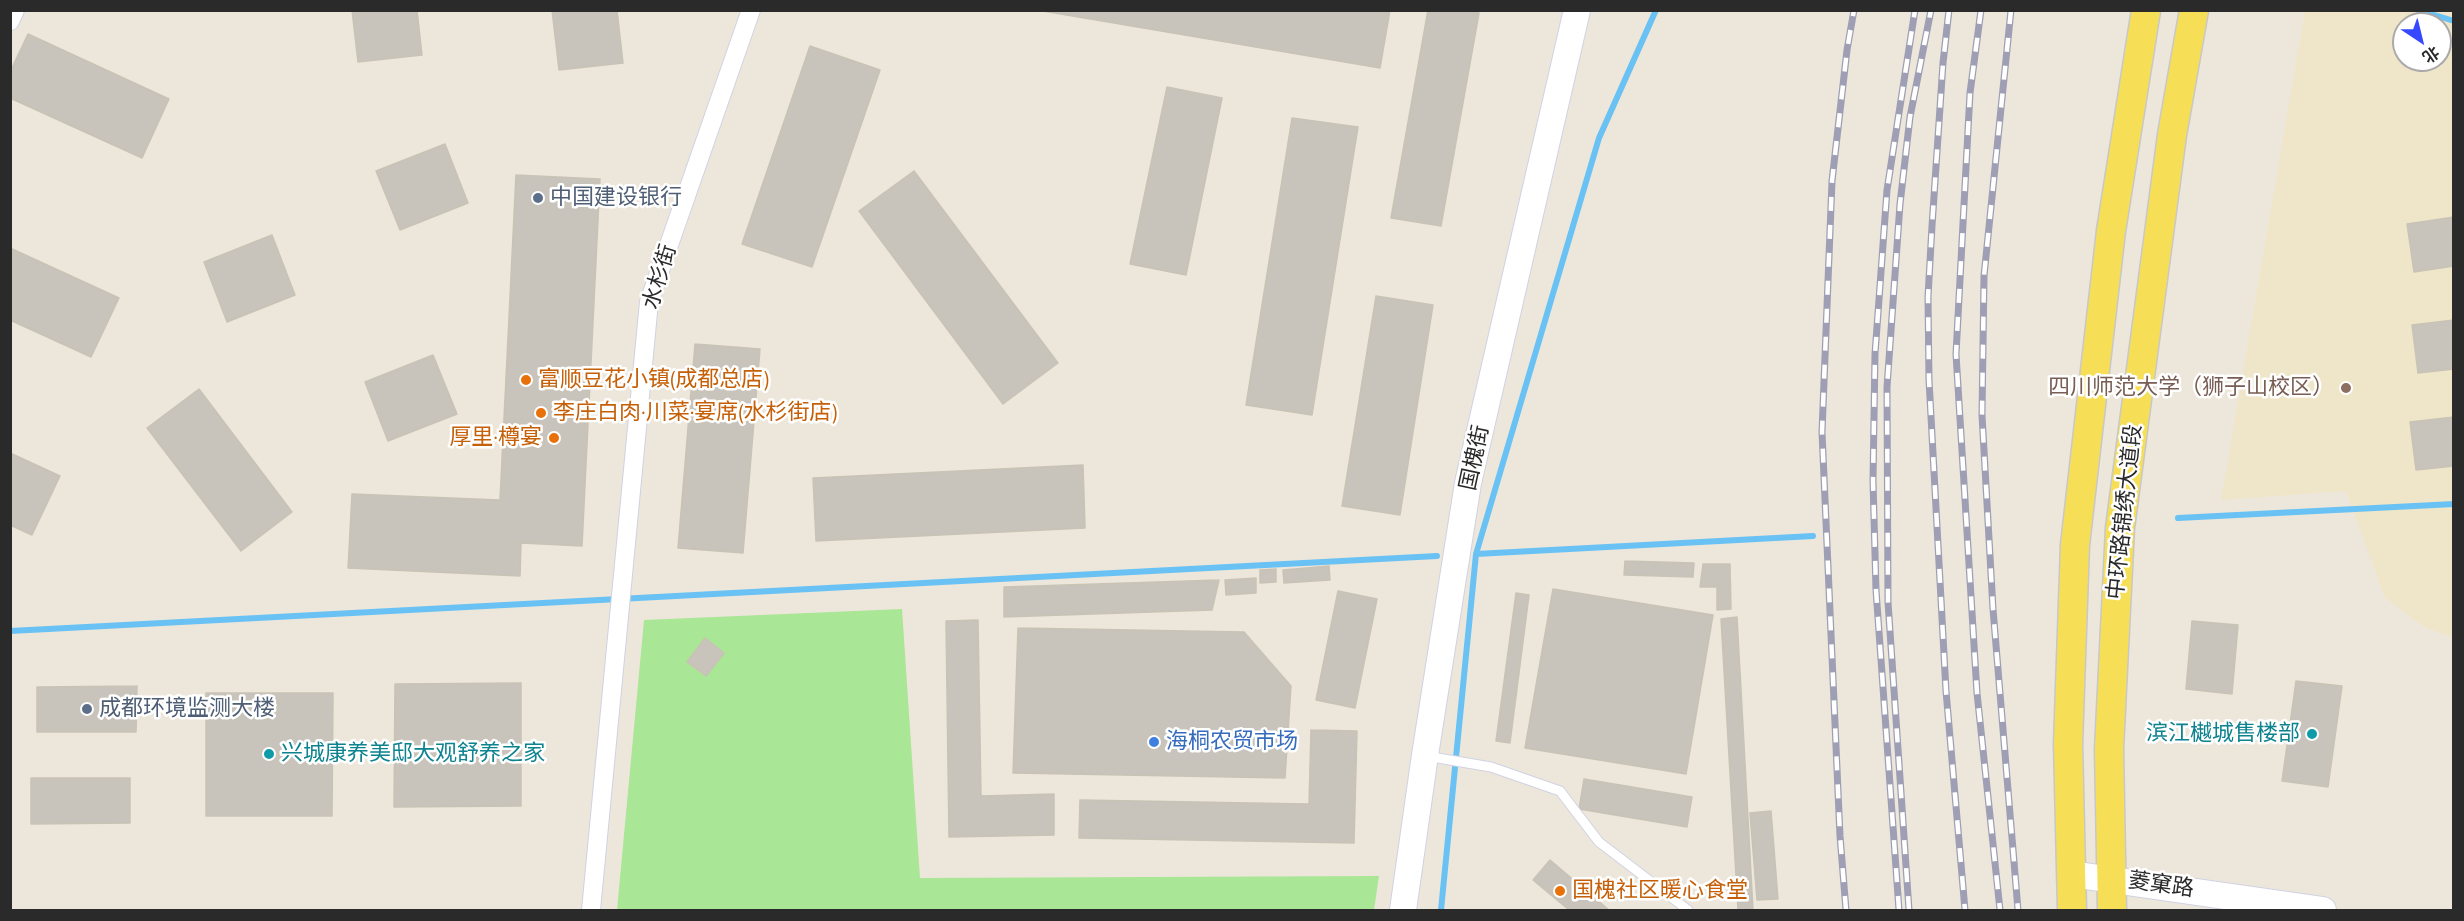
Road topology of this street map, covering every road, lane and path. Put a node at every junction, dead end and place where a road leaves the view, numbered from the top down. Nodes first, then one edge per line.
1 (15, 10) edge
2 (751, 10) edge
3 (1577, 10) edge
4 (2146, 10) edge
5 (2194, 10) edge
6 (10, 21) edge
7 (1436, 757) junction
8 (2071, 874) junction
9 (2110, 878) junction
10 (591, 910) edge
11 (1403, 910) edge
12 (1688, 910) edge
13 (2072, 910) edge
14 (2112, 910) edge
15 (2322, 910) edge

1 - 6 street
2 - 10 street, 水杉街
3 - 7 street, 国槐街
4 - 8 main road, 中环路锦绣大道段
5 - 9 main road, 中环路锦绣大道段
7 - 11 street, 国槐街
7 - 12 lane
8 - 9 street, 菱窠路
8 - 13 main road, 中环路锦绣大道段
9 - 14 main road, 中环路锦绣大道段
9 - 15 street, 菱窠路

